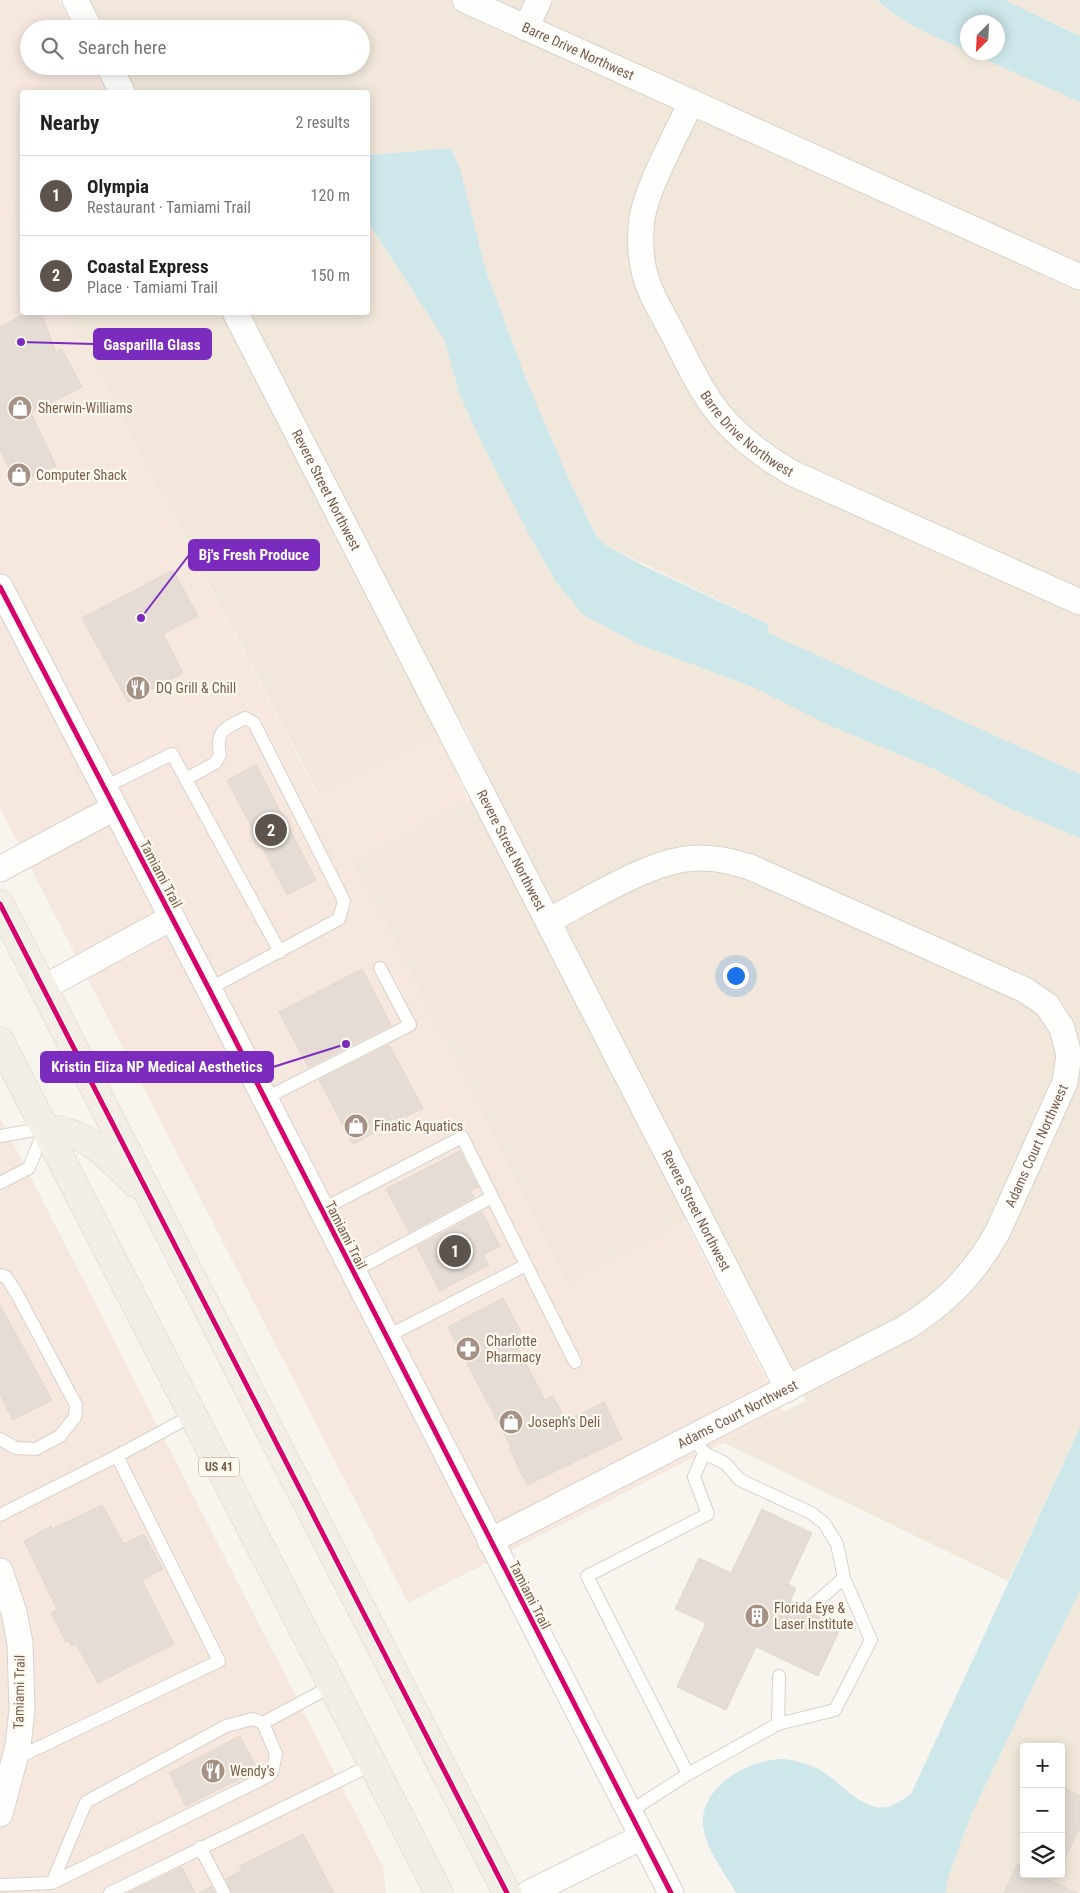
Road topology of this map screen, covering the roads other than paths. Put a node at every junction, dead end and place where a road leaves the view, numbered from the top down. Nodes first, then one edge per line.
1 (75, 0) edge
2 (465, 0) edge
3 (538, 0) edge
4 (85, 20) edge
5 (526, 28) junction
6 (114, 75) edge
7 (121, 90) edge
8 (691, 102) junction
9 (1080, 277) edge
10 (237, 315) edge
11 (0, 587) edge
12 (1080, 602) edge
13 (186, 779) junction
14 (108, 798) junction
15 (0, 869) edge
16 (0, 904) edge
17 (171, 918) junction
18 (548, 921) junction
19 (280, 952) junction
20 (380, 968) dead end
21 (43, 988) junction
22 (208, 989) junction
23 (0, 1041) edge
24 (264, 1099) junction
25 (44, 1128) junction
26 (0, 1136) edge
27 (0, 1183) edge
28 (492, 1197) junction
29 (151, 1198) junction
30 (321, 1210) junction
31 (526, 1265) junction
32 (352, 1272) junction
33 (0, 1275) edge
34 (386, 1337) junction
35 (575, 1362) dead end
36 (788, 1388) junction
37 (192, 1415) junction
38 (0, 1439) edge
39 (699, 1444) junction
40 (117, 1456) junction
41 (0, 1515) edge
42 (490, 1541) junction
43 (0, 1571) edge
44 (844, 1578) junction
45 (812, 1606) dead end
46 (779, 1676) dead end
47 (332, 1686) junction
48 (263, 1723) junction
49 (778, 1724) junction
50 (14, 1760) junction
51 (373, 1764) junction
52 (688, 1774) junction
53 (1, 1805) edge
54 (629, 1812) junction
55 (642, 1837) junction
56 (200, 1847) junction
57 (52, 1883) junction
58 (0, 1885) edge
59 (110, 1893) edge
60 (224, 1893) edge
61 (439, 1893) edge
62 (507, 1893) edge
63 (529, 1893) edge
64 (671, 1893) edge

1 - 4 street
2 - 5 street, Barre Drive Northwest
3 - 5 street
5 - 8 street, Barre Drive Northwest
6 - 7 street
8 - 9 street, Barre Drive Northwest
8 - 12 street, Barre Drive Northwest
10 - 18 street, Revere Street Northwest
11 - 14 street, Tamiami Trail
13 - 14 lane
13 - 19 lane
13 - 19 lane
14 - 15 street
14 - 17 street, Tamiami Trail
16 - 21 main road
17 - 21 street
17 - 22 street, Tamiami Trail
18 - 36 street, Revere Street Northwest
18 - 36 street, Adams Court Northwest
19 - 22 lane
20 - 24 lane
21 - 29 main road
22 - 24 street, Tamiami Trail
23 - 25 main road, US 41
24 - 30 street, Tamiami Trail
25 - 26 lane
25 - 27 lane
25 - 29 main road
25 - 37 main road, US 41
28 - 30 lane
28 - 31 lane
28 - 32 lane
29 - 62 main road
30 - 32 street, Tamiami Trail
31 - 34 lane
31 - 35 lane
32 - 34 street, Tamiami Trail
33 - 38 lane
34 - 42 street, Tamiami Trail
36 - 39 street, Adams Court Northwest
37 - 40 lane
37 - 47 main road, US 41
39 - 42 street, Adams Court Northwest
39 - 44 lane
39 - 52 lane
40 - 41 lane
40 - 50 lane
42 - 54 street, Tamiami Trail
43 - 50 street, Tamiami Trail
44 - 45 lane
44 - 49 lane
46 - 49 lane
47 - 48 lane
47 - 51 main road, US 41
48 - 57 lane
48 - 57 lane
49 - 52 lane
50 - 53 street, Tamiami Trail
51 - 56 lane
51 - 61 main road, US 41
52 - 54 lane
54 - 55 street, Tamiami Trail
55 - 63 street
55 - 64 street, Tamiami Trail
56 - 59 lane
56 - 60 lane
57 - 58 lane

